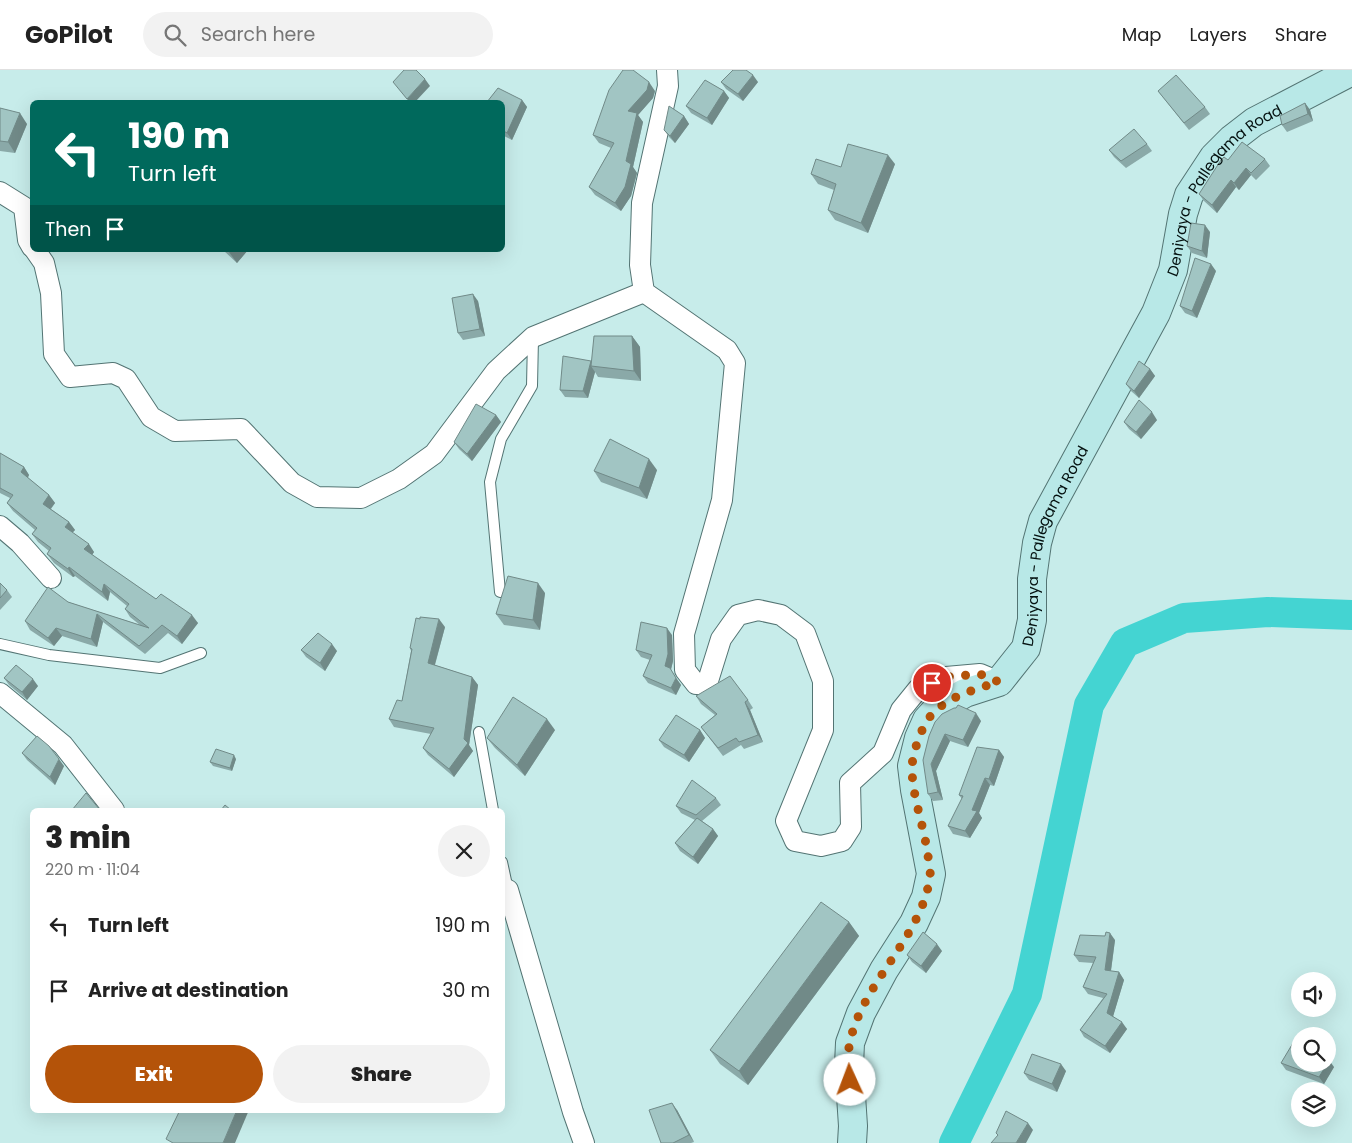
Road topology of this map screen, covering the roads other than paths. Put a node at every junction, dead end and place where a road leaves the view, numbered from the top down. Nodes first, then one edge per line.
1 (666, 70) edge
2 (1352, 72) edge
3 (0, 192) edge
4 (30, 244) edge
5 (36, 252) edge
6 (644, 292) junction
7 (533, 337) junction
8 (0, 526) edge
9 (51, 578) dead end
10 (500, 592) dead end
11 (0, 644) edge
12 (201, 653) dead end
13 (999, 682) junction
14 (0, 693) edge
15 (479, 732) dead end
16 (112, 808) edge
17 (493, 808) edge
18 (505, 888) edge
19 (584, 1143) edge
20 (852, 1143) edge

1 - 6 street
2 - 13 main road, Deniyaya - Pallegama Road
3 - 4 street
5 - 7 street
6 - 7 street
6 - 13 street
7 - 10 lane
8 - 9 street
11 - 12 lane
13 - 20 main road
14 - 16 street
15 - 17 lane
18 - 19 street

